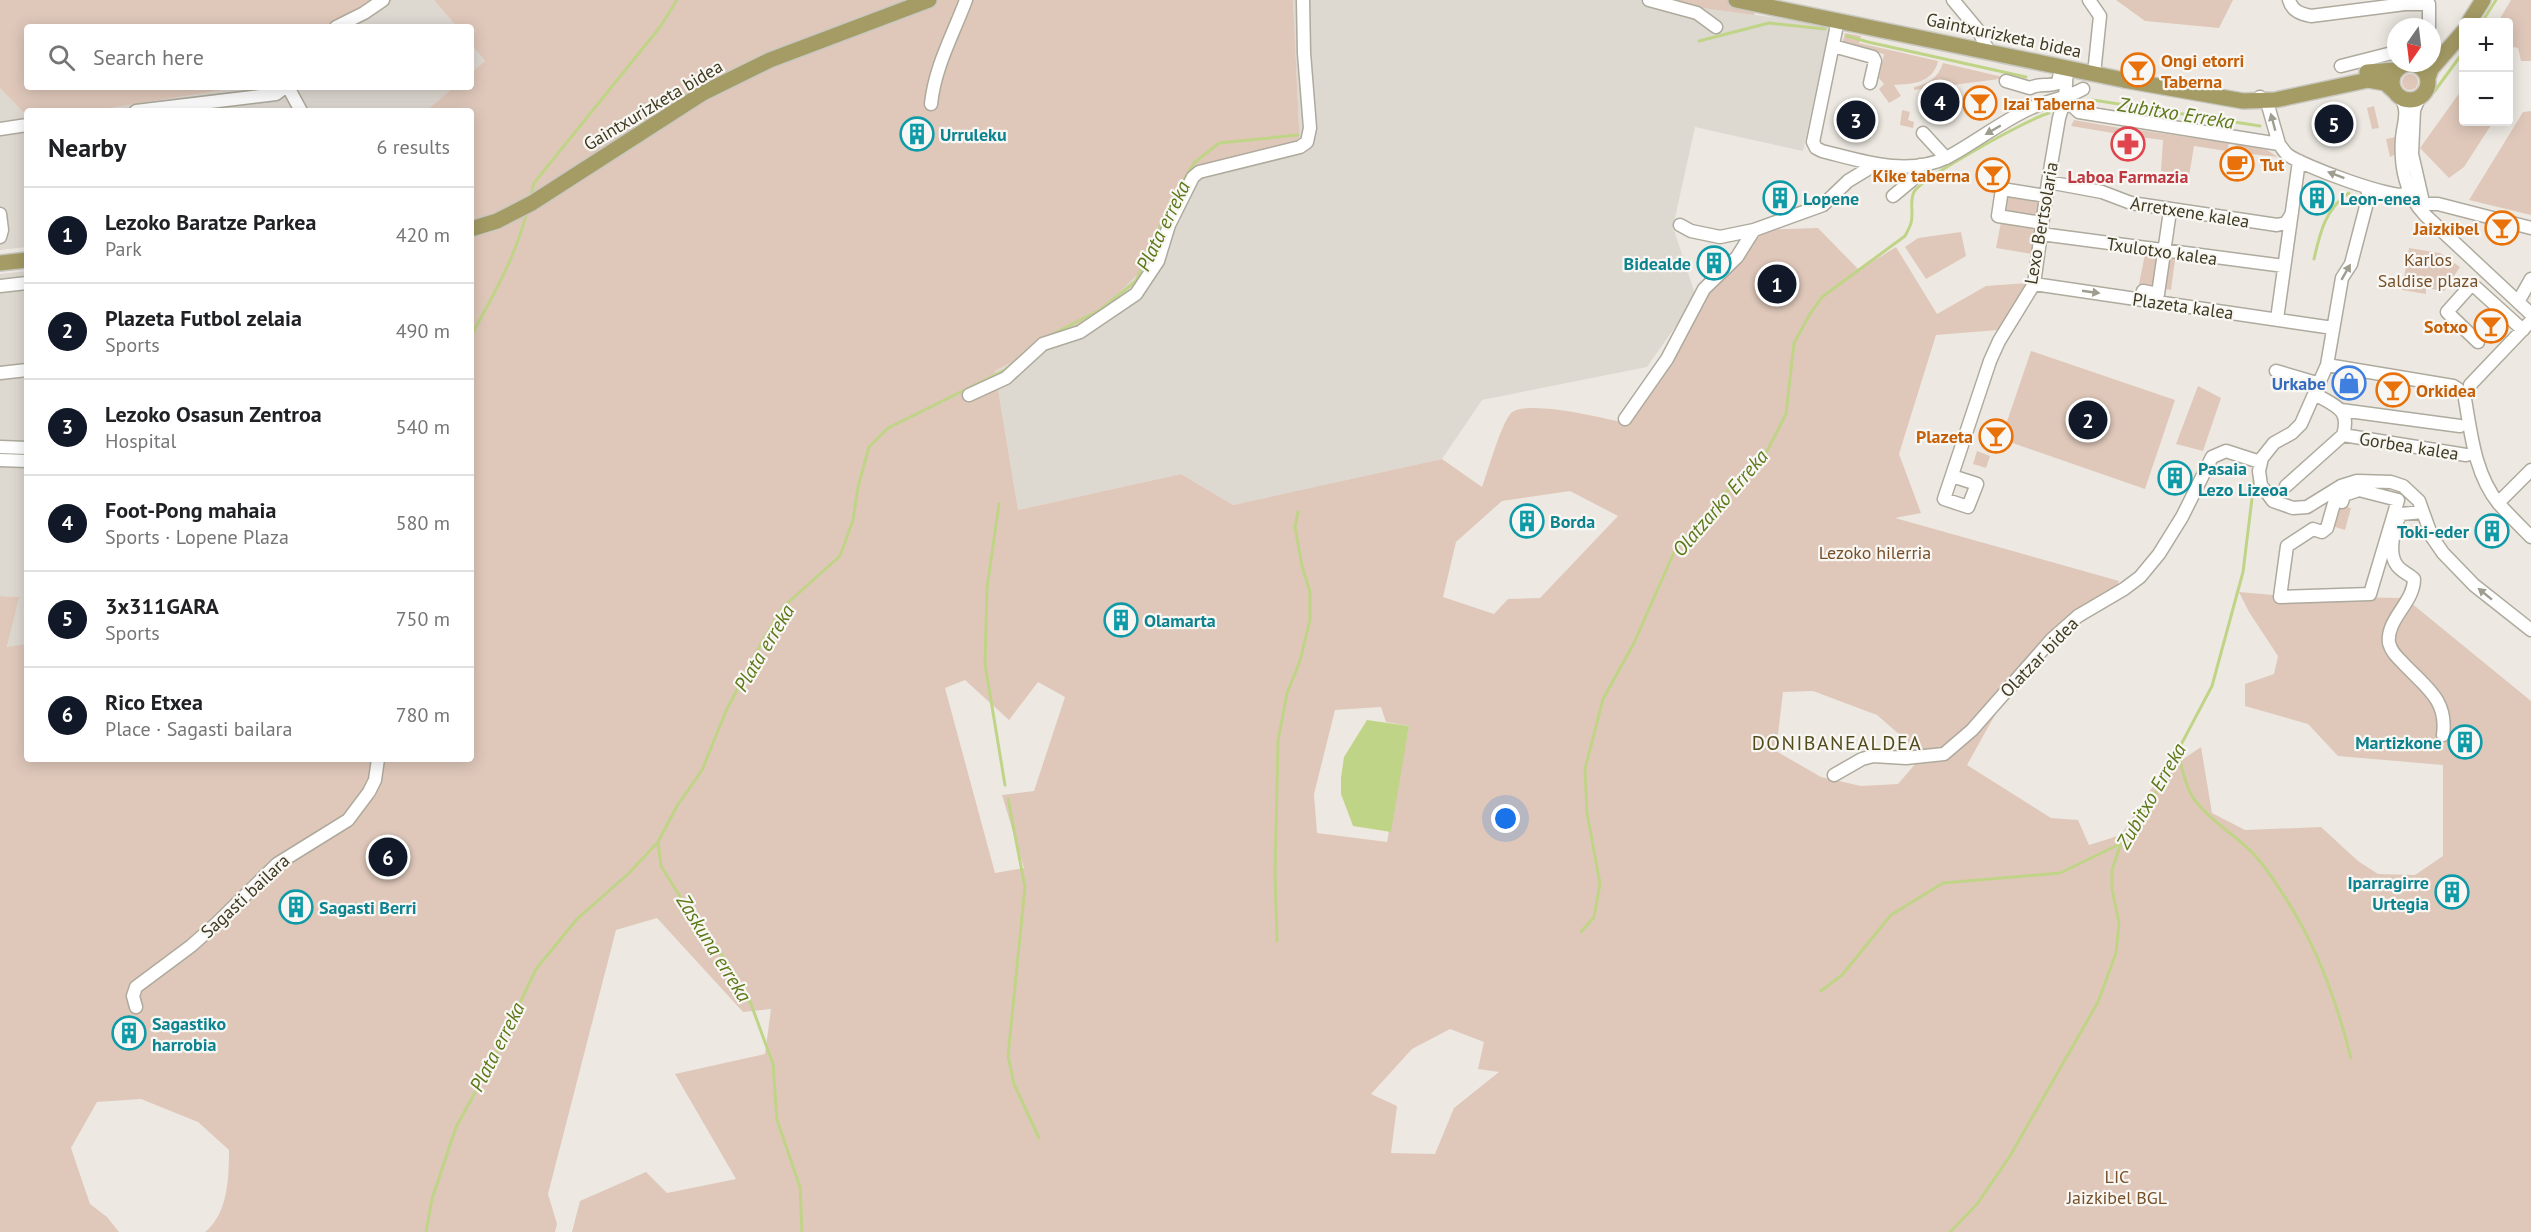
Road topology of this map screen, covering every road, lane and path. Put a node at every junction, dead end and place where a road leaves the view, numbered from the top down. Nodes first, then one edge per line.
1 (383, 0) edge
2 (929, 0) edge
3 (966, 0) edge
4 (1303, 0) edge
5 (1649, 0) edge
6 (1736, 0) edge
7 (1953, 0) edge
8 (2089, 0) edge
9 (2289, 0) edge
10 (2483, 0) edge
11 (2429, 18) edge
12 (2471, 18) edge
13 (1838, 20) junction
14 (342, 24) edge
15 (1716, 27) dead end
16 (2459, 33) edge
17 (2459, 34) edge
18 (1833, 46) junction
19 (2441, 50) edge
20 (1989, 52) junction
21 (2387, 54) edge
22 (2341, 66) dead end
23 (2387, 71) edge
24 (2396, 72) edge
25 (2424, 72) edge
26 (2066, 74) junction
27 (2428, 78) junction
28 (2092, 80) junction
29 (2006, 81) dead end
30 (1870, 83) dead end
31 (262, 90) edge
32 (282, 90) edge
33 (289, 90) edge
34 (2397, 94) junction
35 (255, 96) junction
36 (2261, 98) junction
37 (2419, 98) junction
38 (2065, 99) junction
39 (932, 104) dead end
40 (160, 108) edge
41 (299, 108) edge
42 (24, 125) edge
43 (0, 129) edge
44 (1923, 132) dead end
45 (2279, 144) junction
46 (1946, 158) junction
47 (2299, 161) junction
48 (1876, 164) junction
49 (1920, 165) junction
50 (2048, 182) junction
51 (2407, 186) junction
52 (2366, 187) junction
53 (1893, 196) dead end
54 (2046, 196) junction
55 (2424, 204) junction
56 (2292, 213) junction
57 (0, 214) edge
58 (2169, 218) dead end
59 (2430, 219) junction
60 (1680, 225) dead end
61 (2042, 228) junction
62 (2531, 228) edge
63 (474, 229) edge
64 (1754, 230) junction
65 (0, 237) edge
66 (2165, 252) junction
67 (24, 260) edge
68 (0, 263) edge
69 (2284, 267) junction
70 (2531, 279) edge
71 (24, 283) edge
72 (2034, 284) junction
73 (0, 286) edge
74 (2136, 299) junction
75 (2518, 302) junction
76 (2531, 314) edge
77 (2277, 319) junction
78 (2527, 325) edge
79 (2333, 328) junction
80 (2478, 342) dead end
81 (2328, 365) junction
82 (24, 370) edge
83 (2276, 371) dead end
84 (0, 374) edge
85 (2317, 389) junction
86 (2464, 391) junction
87 (969, 395) dead end
88 (2341, 410) junction
89 (1625, 419) dead end
90 (2460, 426) dead end
91 (2343, 435) junction
92 (0, 447) edge
93 (24, 448) edge
94 (2475, 453) junction
95 (0, 460) edge
96 (24, 461) edge
97 (2260, 462) junction
98 (2531, 470) edge
99 (1952, 476) dead end
100 (2286, 486) dead end
101 (2398, 500) joint
102 (2498, 503) junction
103 (2423, 512) junction
104 (2531, 537) edge
105 (2531, 630) edge
106 (2444, 735) dead end
107 (378, 762) edge
108 (1834, 775) dead end
109 (136, 1006) dead end

1 - 14 street
2 - 63 main road, Gaintxurizketa bidea
3 - 39 street
4 - 87 street
5 - 15 street
6 - 13 main road, Gaintxurizketa bidea
7 - 20 street
8 - 28 street
9 - 11 street
10 - 12 main road
13 - 18 street
13 - 20 main road, Gaintxurizketa bidea
16 - 19 main road
17 - 27 main road
18 - 30 street
18 - 48 street
20 - 26 main road, Gaintxurizketa bidea
21 - 22 street
23 - 36 main road
24 - 34 main road
25 - 27 main road
26 - 28 main road, Gaintxurizketa bidea
26 - 29 street
26 - 38 street, Lexo Bertsolaria
27 - 37 main road
28 - 36 main road, Gaintxurizketa bidea
28 - 38 street
31 - 35 street
32 - 35 street
33 - 41 street
34 - 36 main road
34 - 37 main road
34 - 51 street
35 - 40 street
45 -> 36 street
37 - 55 street
38 - 45 street
38 -> 46 street
38 - 50 street, Lexo Bertsolaria
42 - 43 street
44 - 46 street
45 - 47 street
46 - 49 street
52 -> 47 street
47 - 56 street
48 - 49 street
48 - 64 street
49 - 53 street
50 - 54 street, Lexo Bertsolaria
50 - 56 street, Arretxene kalea
51 - 52 street
51 - 55 street
51 - 59 street
79 -> 52 street
54 - 61 street, Lexo Bertsolaria
54 - 61 street, Txulotxo kalea
55 - 59 street
55 - 62 street
56 - 69 street
57 - 65 street
58 - 66 street
59 - 75 street
60 - 64 street
61 - 66 street, Txulotxo kalea
61 - 72 street, Lexo Bertsolaria
64 - 89 street
66 - 69 street, Txulotxo kalea
66 - 74 street
67 - 68 main road
69 - 77 street
70 - 75 street
71 - 73 street
72 -> 74 street, Plazeta kalea
72 - 99 street, Lexo Bertsolaria
74 - 77 street, Plazeta kalea
75 - 76 street
77 - 79 street, Plazeta kalea
78 - 80 street
78 - 86 street
79 - 81 street
81 - 85 street
81 - 86 street
82 - 84 street
83 - 85 street, Gorbea kalea
85 - 88 street, Gorbea kalea
85 - 97 street
86 - 94 street
88 - 90 street
88 - 91 street, Gorbea kalea
91 - 94 street, Gorbea kalea
91 - 100 street, Gorbea kalea
92 - 93 street
94 - 102 street
95 - 96 street
97 - 103 street
97 - 108 street, Olatzar bidea
98 - 102 street
101 - 101 street
102 - 104 street
105 -> 103 street
103 - 106 street
107 - 109 street, Sagasti bailara

